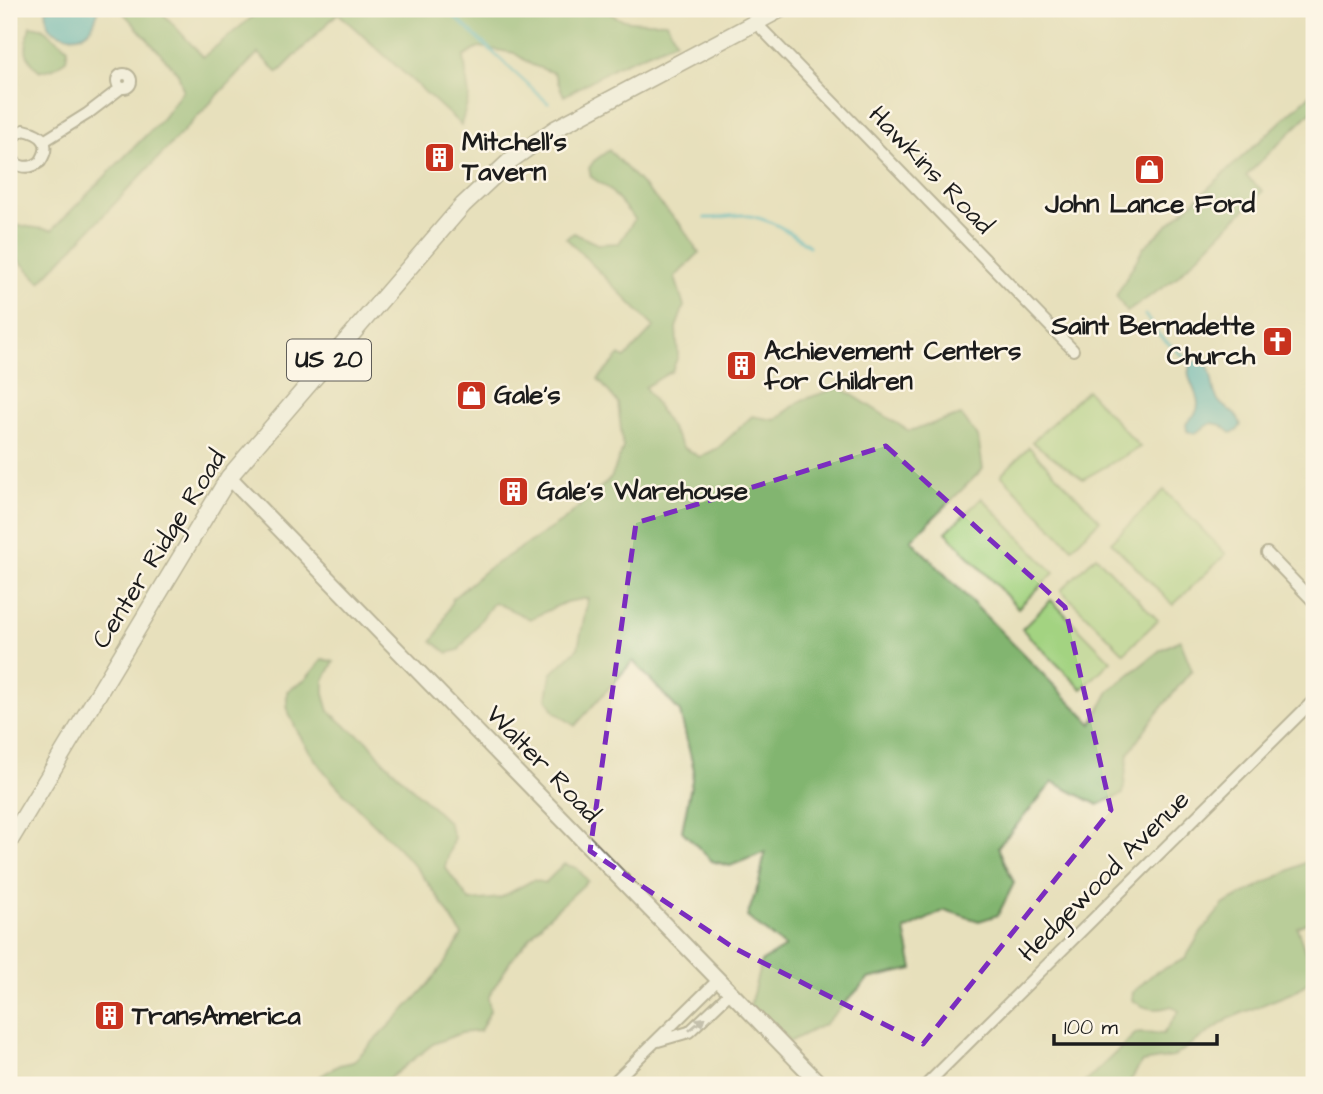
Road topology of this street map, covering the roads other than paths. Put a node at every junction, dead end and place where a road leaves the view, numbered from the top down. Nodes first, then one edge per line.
1 (781, 9) edge
2 (755, 22) junction
3 (121, 88) dead end
4 (10, 137) edge
5 (44, 141) junction
6 (9, 153) edge
7 (1073, 350) dead end
8 (229, 477) junction
9 (1267, 553) dead end
10 (1314, 602) edge
11 (1314, 700) edge
12 (9, 842) edge
13 (719, 979) junction
14 (731, 992) junction
15 (655, 1042) junction
16 (611, 1085) edge
17 (821, 1085) edge
18 (926, 1085) edge

1 - 2 main road, Center Ridge Road / US 20
2 - 7 street, Hawkins Road
2 - 8 main road, Center Ridge Road / US 20
3 - 5 street
4 - 5 street
5 - 6 street
8 - 12 main road, Center Ridge Road / US 20
8 - 13 street, Walter Road
9 - 10 street
11 - 18 street, Hedgewood Avenue
13 - 14 street, Walter Road
13 - 15 street
15 -> 14 street
14 - 17 street, Walter Road
15 - 16 street

